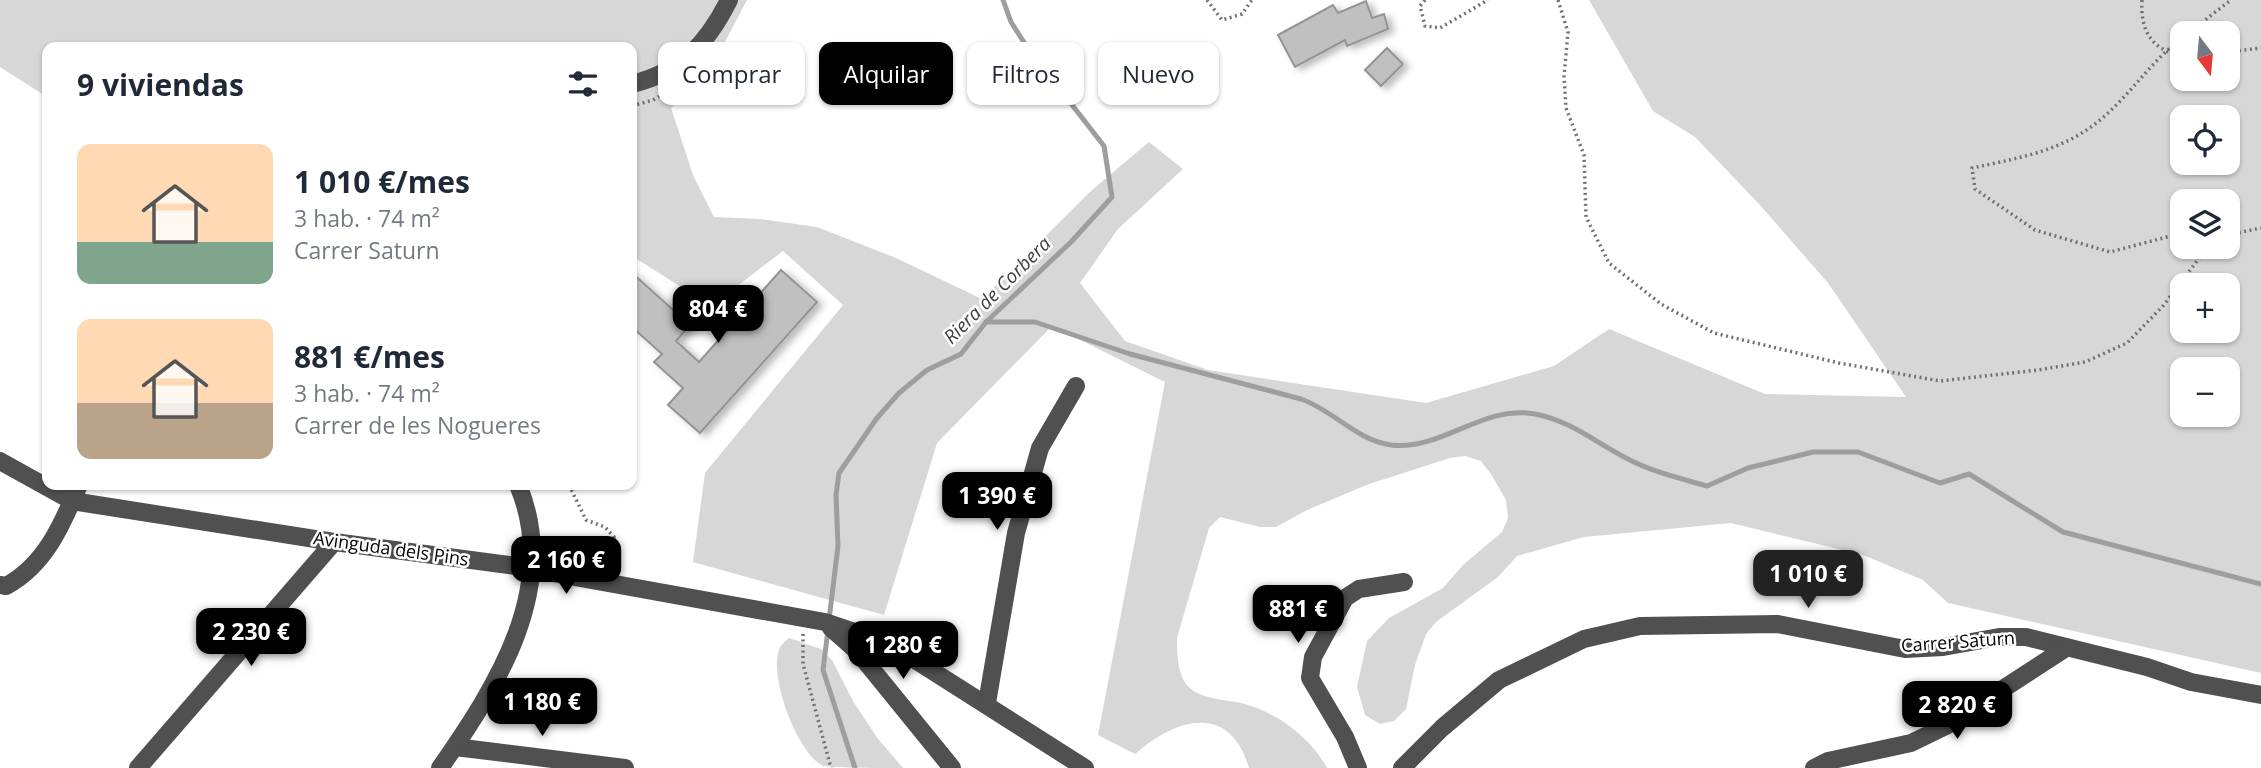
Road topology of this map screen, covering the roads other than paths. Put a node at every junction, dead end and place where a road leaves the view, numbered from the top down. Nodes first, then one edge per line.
1 (729, 0) edge
2 (637, 82) edge
3 (1076, 386) dead end
4 (0, 461) edge
5 (42, 479) edge
6 (519, 490) edge
7 (76, 493) edge
8 (334, 542) junction
9 (532, 570) junction
10 (1405, 582) dead end
11 (0, 585) edge
12 (824, 622) junction
13 (2066, 648) junction
14 (2261, 695) edge
15 (987, 703) junction
16 (455, 747) junction
17 (138, 768) edge
18 (440, 768) edge
19 (625, 768) edge
20 (952, 768) edge
21 (1085, 768) edge
22 (1358, 768) edge
23 (1402, 768) edge
24 (1814, 768) edge

1 - 2 street
3 - 15 street
4 - 5 street, Avinguda dels Pins
6 - 9 street
7 - 8 street, Avinguda dels Pins
7 - 11 street
8 - 9 street, Avinguda dels Pins
8 - 17 street
9 - 12 street, Avinguda dels Pins
9 - 16 street
10 - 22 street
12 - 15 street, Avinguda dels Pins
12 - 20 street
13 - 14 street, Carrer Saturn
13 - 23 street, Carrer Saturn
13 - 24 street
15 - 21 street, Avinguda dels Pins
16 - 18 street
16 - 19 street

